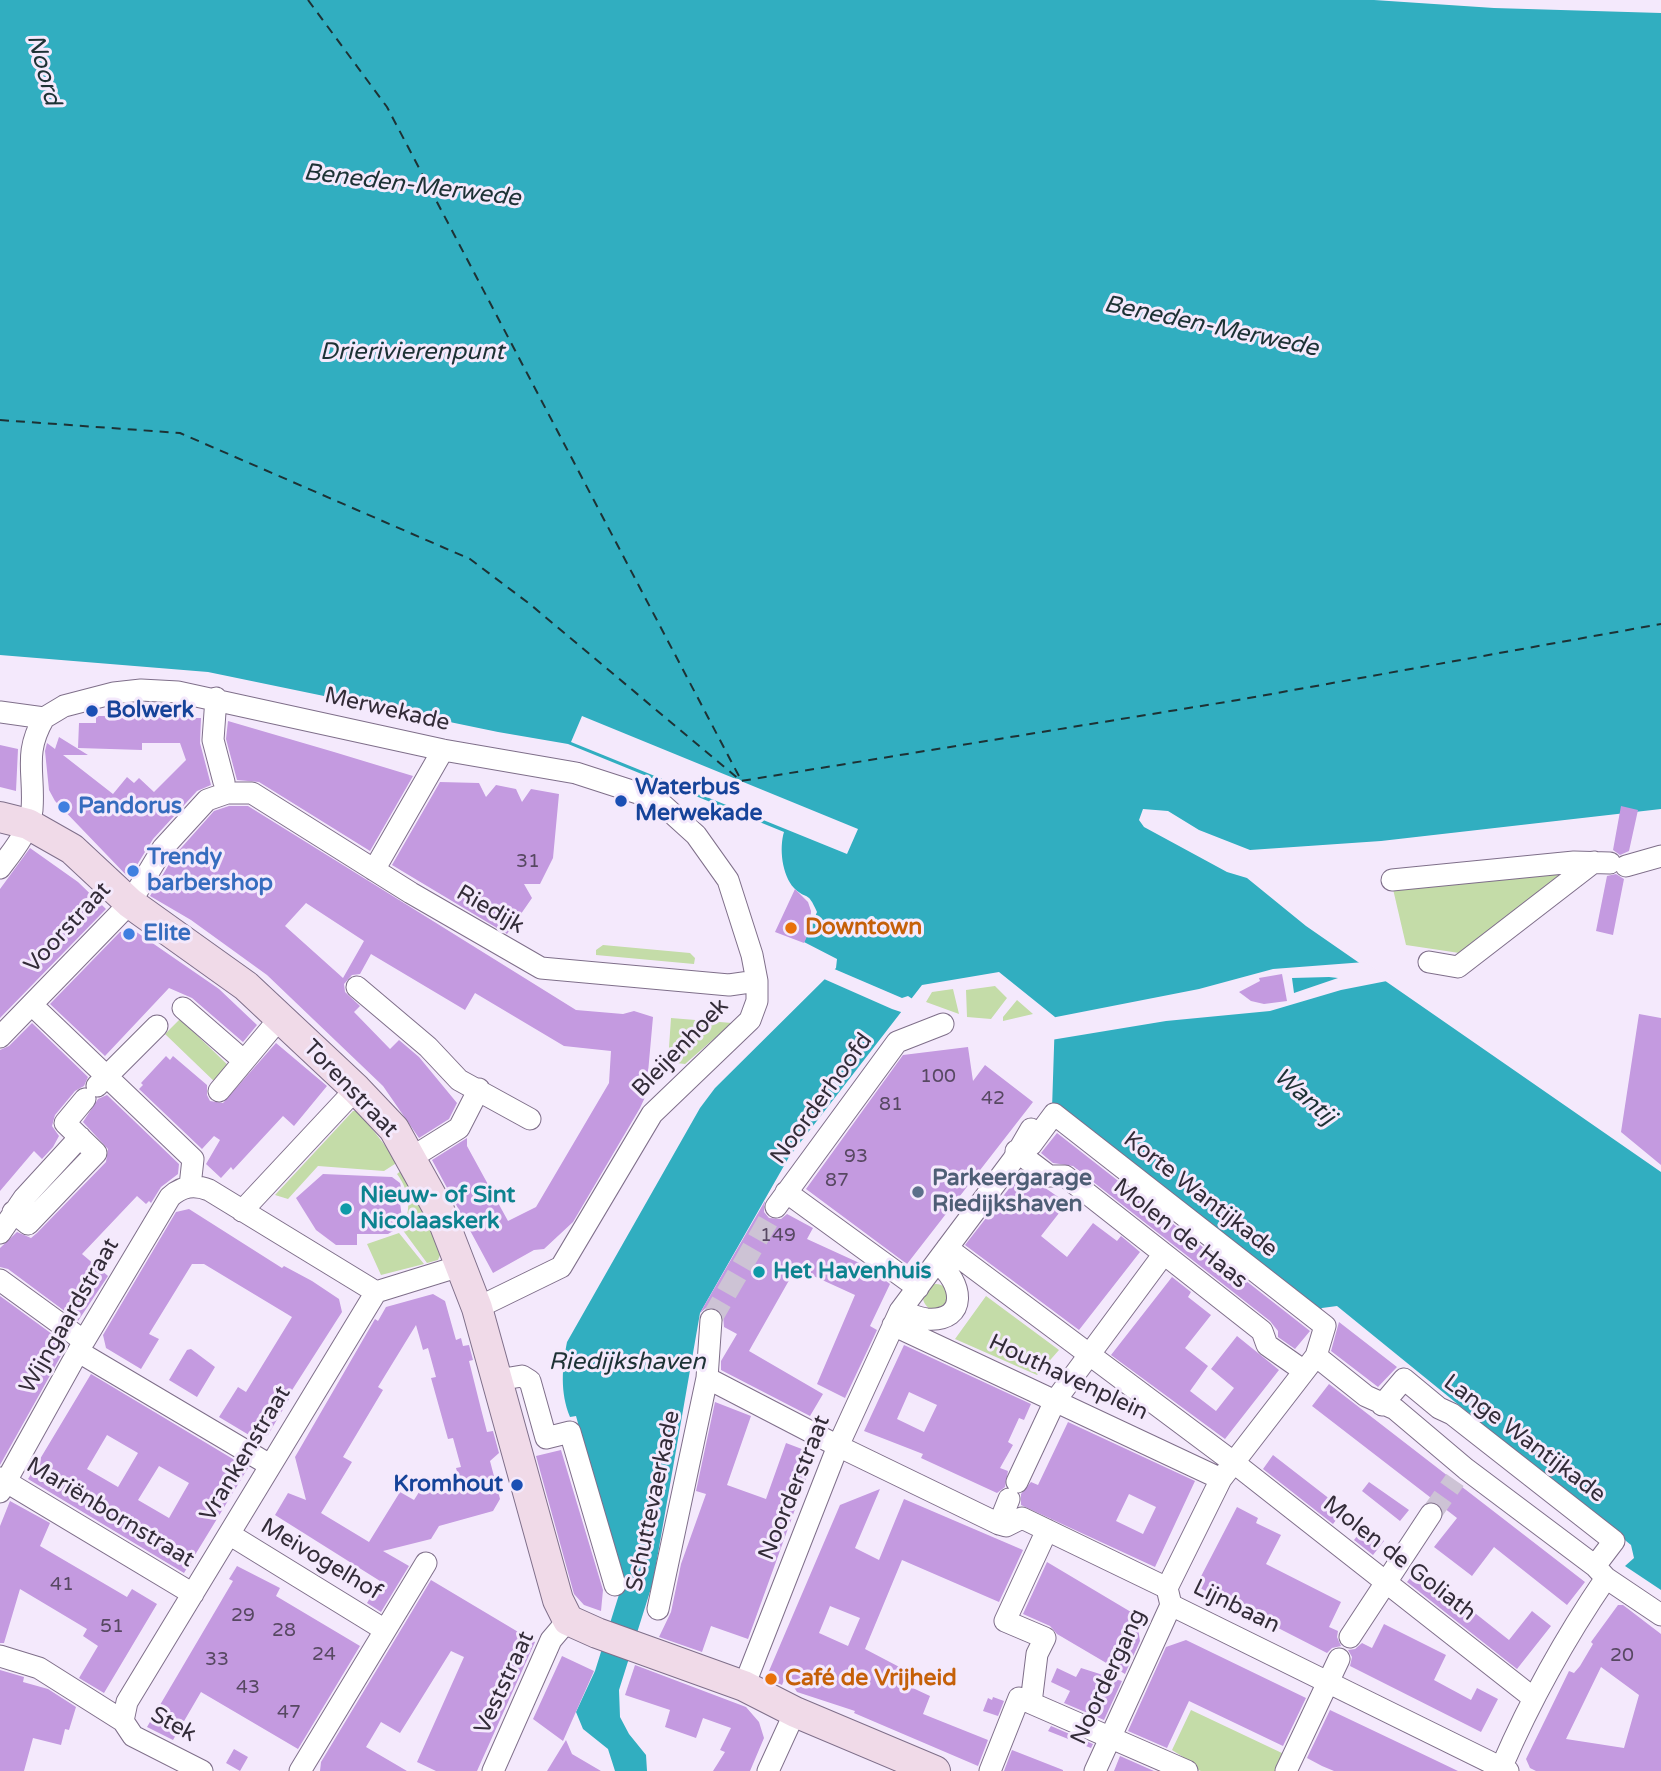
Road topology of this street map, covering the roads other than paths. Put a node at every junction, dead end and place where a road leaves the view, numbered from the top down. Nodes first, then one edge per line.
1 (216, 698) junction
2 (0, 712) edge
3 (44, 718) junction
4 (443, 750) junction
5 (225, 788) junction
6 (14, 821) edge
7 (1661, 856) edge
8 (1610, 864) junction
9 (0, 868) edge
10 (374, 870) junction
11 (728, 880) joint
12 (1392, 880) dead end
13 (130, 903) junction
14 (1429, 962) dead end
15 (757, 981) junction
16 (357, 987) dead end
17 (32, 1005) junction
18 (183, 1008) dead end
19 (280, 1018) junction
20 (943, 1024) dead end
21 (157, 1026) dead end
22 (0, 1037) edge
23 (244, 1061) junction
24 (96, 1087) junction
25 (356, 1088) junction
26 (479, 1089) junction
27 (219, 1091) dead end
28 (1041, 1114) dead end
29 (530, 1119) dead end
30 (1021, 1145) junction
31 (411, 1158) junction
32 (190, 1186) junction
33 (242, 1211) junction
34 (0, 1233) edge
35 (942, 1255) junction
36 (1163, 1255) junction
37 (460, 1266) junction
38 (0, 1280) edge
39 (918, 1288) junction
40 (376, 1292) junction
41 (477, 1308) junction
42 (896, 1318) junction
43 (711, 1320) tunnel mouth
44 (82, 1346) junction
45 (1087, 1355) junction
46 (1310, 1364) junction
47 (707, 1378) junction
48 (498, 1380) junction
49 (1055, 1401) junction
50 (1382, 1405) junction
51 (838, 1446) junction
52 (268, 1464) junction
53 (1227, 1471) junction
54 (2, 1484) edge
55 (1431, 1514) tunnel mouth
56 (999, 1524) junction
57 (1047, 1530) junction
58 (229, 1534) junction
59 (426, 1563) dead end
60 (1600, 1572) junction
61 (1385, 1583) junction
62 (615, 1585) dead end
63 (193, 1594) junction
64 (1169, 1596) junction
65 (658, 1609) dead end
66 (1661, 1615) edge
67 (568, 1620) junction
68 (385, 1630) junction
69 (1350, 1637) dead end
70 (0, 1656) edge
71 (1339, 1659) dead end
72 (1328, 1681) junction
73 (744, 1686) junction
74 (1532, 1697) junction
75 (1031, 1703) junction
76 (795, 1712) junction
77 (123, 1721) junction
78 (1109, 1738) junction
79 (1505, 1768) edge
80 (202, 1771) edge
81 (300, 1771) edge
82 (493, 1771) edge
83 (768, 1771) edge
84 (936, 1771) edge
85 (990, 1771) edge
86 (1095, 1771) edge
87 (1188, 1771) edge
88 (1286, 1771) edge

1 - 3 street, Merwekade
1 - 4 street, Merwekade
1 - 5 street
2 - 3 street
3 - 6 street
4 - 10 street
4 - 11 street, Merwekade
5 - 10 street, Riedijk
5 - 13 street, Voorstraat
6 - 9 street
6 - 13 street, Torenstraat
7 - 8 street
8 - 12 street
8 - 14 street
10 - 15 street, Riedijk
11 - 15 street, Bleijenhoek
13 - 17 street, Voorstraat
13 - 19 street, Torenstraat
15 - 41 street, Bleijenhoek
16 - 26 street
17 - 22 street, Voorstraat
17 - 24 street
18 - 23 street
19 - 23 street
19 - 25 street, Torenstraat
20 - 39 street, Noorderhoofd
21 - 24 street
23 - 27 street
24 - 32 street
24 - 34 street
25 - 31 street, Torenstraat
25 - 33 street
26 - 29 street
26 - 31 street
28 - 30 street, Noorderstraat
30 - 35 street, Noorderstraat
30 - 36 street, Molen de Haas
30 - 46 street, Korte Wantijkade
31 - 37 street, Torenstraat
32 - 33 street
32 - 44 street, Wijngaardstraat
33 - 40 street
35 - 39 street, Noorderstraat
35 - 42 street
35 - 45 street, Houthavenplein
36 - 45 street
36 - 46 street, Molen de Haas
37 - 40 street
37 - 41 street, Torenstraat
38 - 44 street
39 - 42 street, Noorderstraat
40 - 52 street, Vrankenstraat
41 - 48 street, Torenstraat
42 - 49 street, Houthavenplein
42 - 51 street, Noorderstraat
43 - 47 street, Schuttevaerkade
44 - 52 street
44 - 54 street, Wijngaardstraat
45 - 49 street
45 - 53 street, Houthavenplein
46 - 50 street
46 - 53 street, Noordergang
47 - 51 street, Lijnbaan
47 - 65 street, Schuttevaerkade
48 - 62 street
48 - 67 street, Torenstraat
49 - 53 street, Houthavenplein
49 - 56 street
50 - 60 street
50 - 60 street, Lange Wantijkade
51 - 56 street, Lijnbaan
51 - 73 street, Noorderstraat
52 - 58 street, Vrankenstraat
53 - 61 street, Molen de Goliath
53 - 64 street, Noordergang
54 - 63 street, Mariënbornstraat
55 - 61 street
56 - 57 street, Lijnbaan
57 - 64 street, Lijnbaan
57 - 75 street
58 - 63 street, Vrankenstraat
58 - 68 street, Meivogelhof
59 - 68 street
60 - 66 street
60 - 74 street
61 - 69 street
61 - 74 street, Molen de Goliath
63 - 77 street, Vrankenstraat
64 - 72 street, Lijnbaan
64 - 78 street, Noordergang
67 - 73 street
67 - 82 street, Veststraat
68 - 81 street
70 - 77 street, Stek
71 - 72 street
72 - 79 street, Lijnbaan
72 - 88 street
73 - 76 street
74 - 79 street
75 - 78 street
75 - 85 street
76 - 83 street
76 - 84 street
77 - 80 street, Stek
78 - 86 street, Noordergang
78 - 87 street

